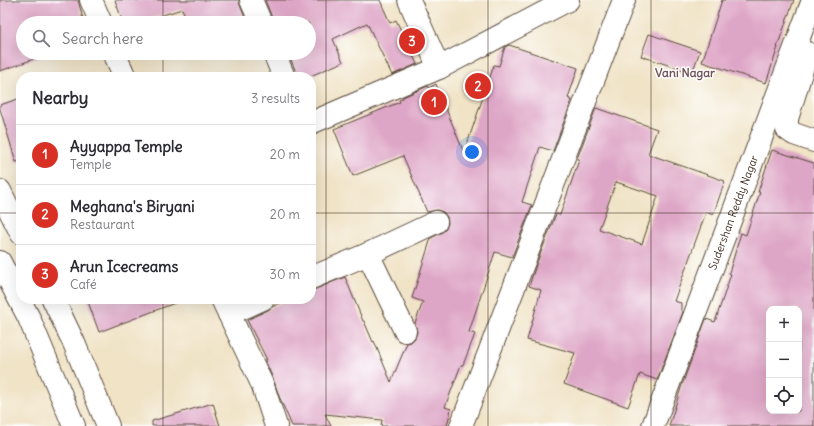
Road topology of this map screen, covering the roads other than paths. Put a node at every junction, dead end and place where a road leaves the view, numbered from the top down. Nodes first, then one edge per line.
1 (91, 0) edge
2 (251, 0) edge
3 (409, 0) edge
4 (568, 0) edge
5 (624, 0) edge
6 (812, 5) edge
7 (98, 16) edge
8 (258, 16) edge
9 (814, 32) edge
10 (117, 60) edge
11 (277, 60) edge
12 (439, 68) junction
13 (123, 72) edge
14 (282, 72) edge
15 (316, 121) edge
16 (814, 141) edge
17 (0, 191) edge
18 (436, 222) dead end
19 (16, 223) edge
20 (368, 254) junction
21 (0, 262) edge
22 (316, 276) edge
23 (16, 293) edge
24 (22, 304) edge
25 (55, 304) edge
26 (236, 304) edge
27 (225, 306) edge
28 (405, 331) dead end
29 (74, 426) edge
30 (108, 426) edge
31 (276, 426) edge
32 (461, 426) edge
33 (653, 426) edge

1 - 7 street
2 - 8 street
3 - 12 street
4 - 12 street
5 - 32 street
6 - 33 street, Sudershan Reddy Nagar
9 - 16 street
10 - 13 street
11 - 14 street
12 - 15 street
17 - 19 street
18 - 20 street
20 - 22 street
20 - 28 street
21 - 23 street
24 - 29 street
25 - 30 street
26 - 27 street
27 - 31 street

